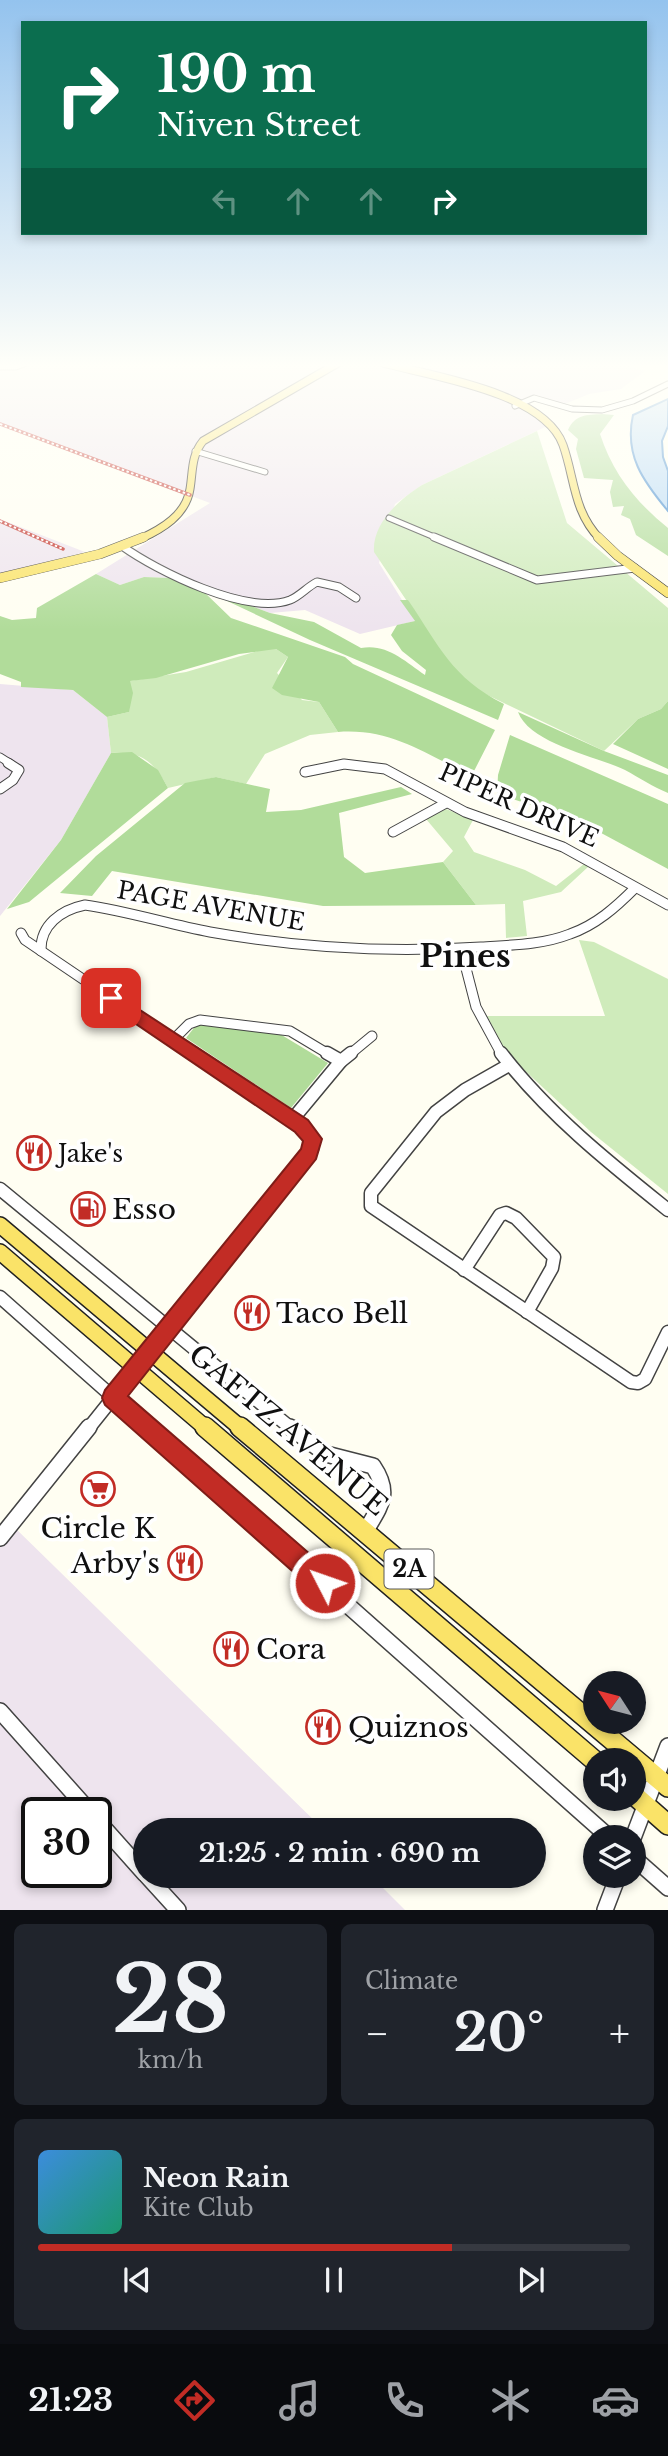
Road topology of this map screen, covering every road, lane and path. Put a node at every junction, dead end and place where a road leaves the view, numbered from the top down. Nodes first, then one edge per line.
1 (195, 452) edge
2 (199, 452) edge
3 (564, 452) edge
4 (265, 472) dead end
5 (389, 518) dead end
6 (122, 547) junction
7 (635, 568) junction
8 (0, 578) edge
9 (668, 593) edge
10 (356, 598) dead end
11 (0, 757) edge
12 (305, 772) dead end
13 (0, 789) edge
14 (446, 803) junction
15 (393, 832) dead end
16 (635, 888) junction
17 (668, 905) edge
18 (21, 933) dead end
19 (461, 949) junction
20 (41, 951) junction
21 (372, 1036) dead end
22 (173, 1040) junction
23 (341, 1061) junction
24 (509, 1065) junction
25 (292, 1120) junction
26 (0, 1189) edge
27 (668, 1210) edge
28 (0, 1225) edge
29 (0, 1252) edge
30 (464, 1270) junction
31 (0, 1297) edge
32 (527, 1312) junction
33 (170, 1327) junction
34 (668, 1332) edge
35 (150, 1352) junction
36 (137, 1368) junction
37 (113, 1398) junction
38 (365, 1532) junction
39 (0, 1538) edge
40 (0, 1712) edge
41 (668, 1746) edge
42 (583, 1752) edge
43 (662, 1782) edge
44 (646, 1795) edge
45 (77, 1797) edge
46 (646, 1806) edge
47 (595, 1825) edge
48 (668, 1825) edge
49 (112, 1837) edge
50 (133, 1860) edge
51 (646, 1869) edge
52 (158, 1888) edge
53 (613, 1888) edge
54 (668, 1888) edge
55 (178, 1910) edge
56 (605, 1910) edge

1 - 6 main road
2 - 4 street
3 - 7 main road
5 - 7 street
6 - 8 main road
6 - 10 street
7 - 9 main road
11 - 13 street
12 - 14 street, PIPER DRIVE
14 - 15 street
14 - 16 street, PIPER DRIVE
16 - 17 street, PIPER DRIVE
16 - 19 street, PAGE AVENUE
18 - 20 street
19 - 20 street, PAGE AVENUE
19 - 24 street
20 - 22 street
21 - 23 street
22 - 23 street
22 - 25 street
23 - 25 street
24 - 27 street
24 - 30 street
25 - 33 street
26 - 33 street
28 - 35 main road, GAETZ AVENUE / 2A
29 - 36 main road, GAETZ AVENUE / 2A
30 - 32 street
30 - 32 street
31 - 37 street
32 - 34 street
33 - 35 street
33 - 38 street
35 - 36 street
35 - 38 main road, GAETZ AVENUE / 2A
36 - 37 street
36 - 42 main road, GAETZ AVENUE / 2A
37 - 39 street
37 - 47 street
38 - 43 main road, GAETZ AVENUE / 2A
40 - 45 street
41 - 43 street
43 - 44 street
46 - 48 main road
49 - 50 street
51 - 54 street
52 - 55 street
53 - 56 street

